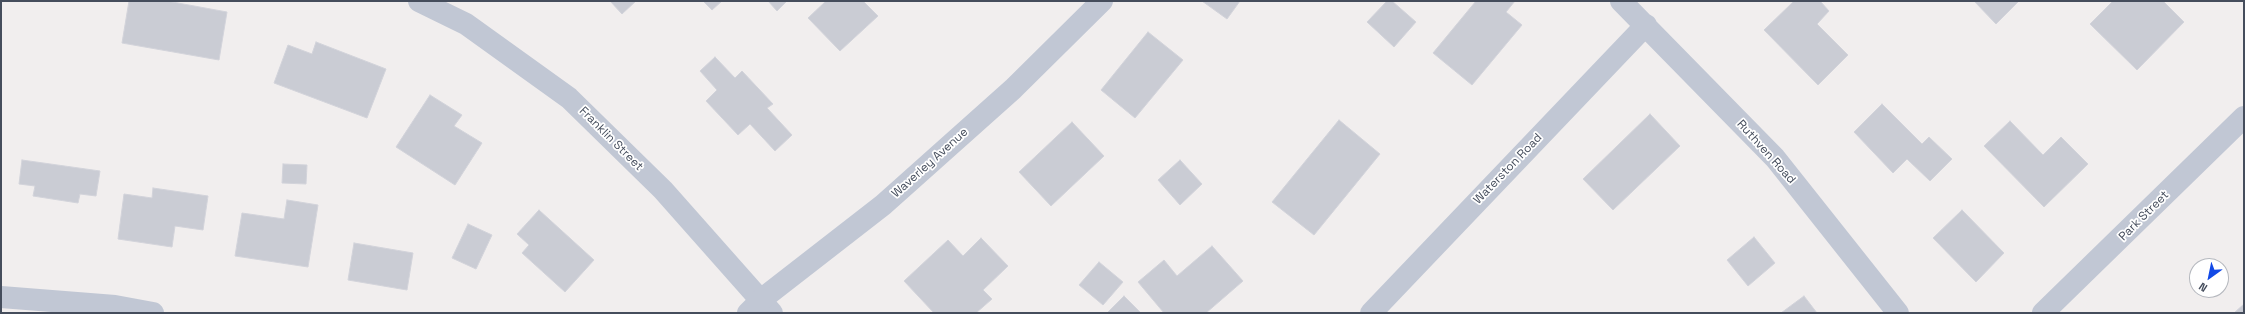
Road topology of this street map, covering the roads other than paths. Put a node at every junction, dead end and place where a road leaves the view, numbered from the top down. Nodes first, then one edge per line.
1 (419, 1) edge
2 (1102, 1) edge
3 (1621, 1) edge
4 (1646, 25) junction
5 (2244, 117) edge
6 (1, 297) edge
7 (760, 308) edge
8 (115, 309) edge
9 (153, 313) edge
10 (1371, 313) edge
11 (1898, 313) edge
12 (2043, 313) edge

1 - 7 street, Franklin Street
2 - 7 street, Waverley Avenue
3 - 4 street, Ruthven Road
4 - 10 street, Waterston Road
4 - 11 street, Ruthven Road
5 - 12 street, Park Street
6 - 8 street
8 - 9 street

